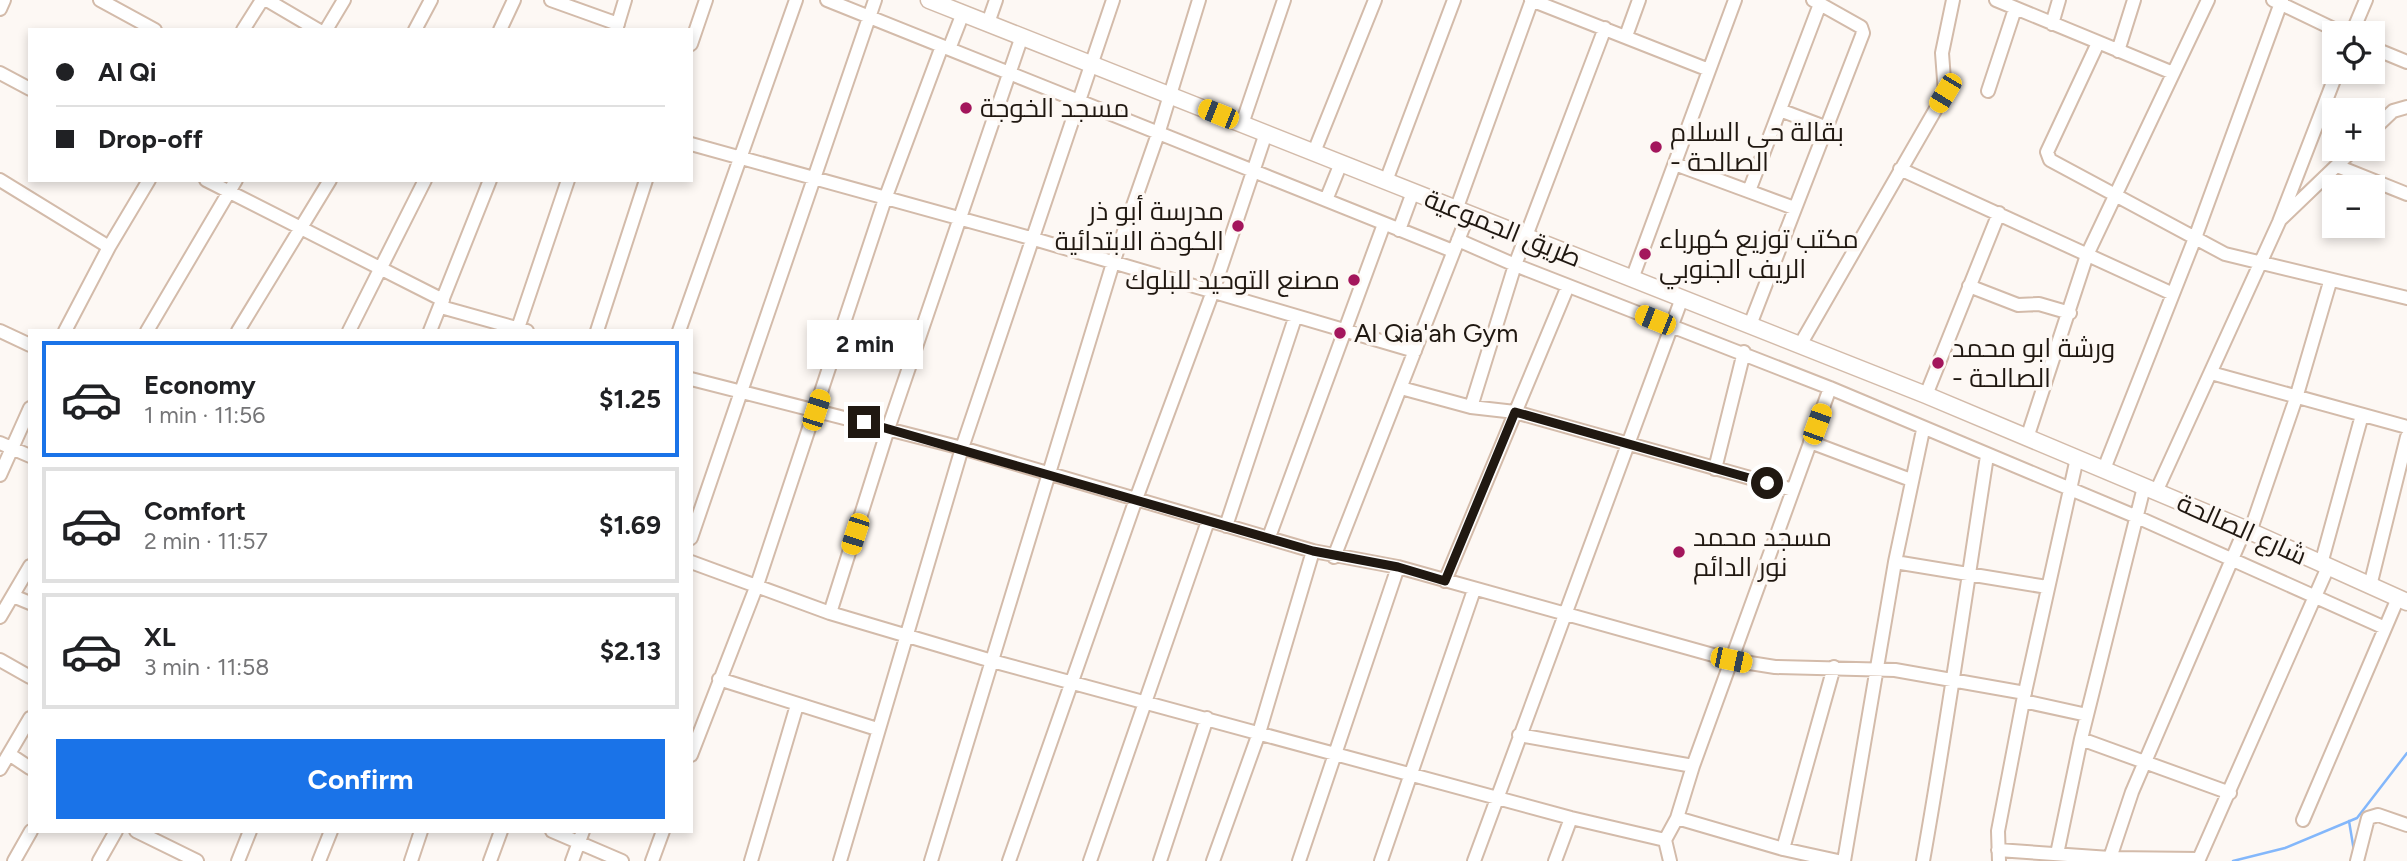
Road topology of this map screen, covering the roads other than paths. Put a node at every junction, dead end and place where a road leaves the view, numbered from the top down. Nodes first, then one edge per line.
1 (4, 0) edge
2 (100, 0) edge
3 (264, 0) edge
4 (344, 0) edge
5 (431, 0) edge
6 (514, 0) edge
7 (551, 0) edge
8 (625, 0) edge
9 (706, 0) edge
10 (796, 0) edge
11 (827, 0) edge
12 (876, 0) edge
13 (996, 0) edge
14 (1113, 0) edge
15 (1199, 0) edge
16 (1284, 0) edge
17 (1375, 0) edge
18 (1454, 0) edge
19 (1532, 0) edge
20 (1639, 0) edge
21 (1735, 0) edge
22 (1953, 0) edge
23 (1996, 0) edge
24 (2059, 0) edge
25 (2134, 0) edge
26 (2208, 0) edge
27 (2366, 0) edge
28 (2278, 1) edge
29 (938, 2) edge
30 (1816, 2) edge
31 (1548, 3) edge
32 (0, 9) edge
33 (2015, 9) junction
34 (963, 13) junction
35 (869, 16) junction
36 (2356, 21) edge
37 (988, 23) junction
38 (2322, 23) edge
39 (2052, 24) junction
40 (617, 27) edge
41 (151, 28) edge
42 (244, 28) edge
43 (326, 28) edge
44 (329, 28) edge
45 (416, 28) edge
46 (501, 28) edge
47 (1605, 28) junction
48 (1023, 36) junction
49 (1626, 36) junction
50 (693, 38) edge
51 (2098, 43) junction
52 (945, 47) junction
53 (2118, 51) junction
54 (2385, 53) edge
55 (2407, 62) edge
56 (1093, 65) junction
57 (1709, 70) junction
58 (0, 73) edge
59 (1011, 73) junction
60 (2173, 73) junction
61 (2331, 84) edge
62 (28, 88) edge
63 (1988, 91) dead end
64 (1170, 95) junction
65 (1082, 101) junction
66 (2407, 107) edge
67 (1780, 110) junction
68 (2385, 119) edge
69 (1242, 124) junction
70 (1825, 127) junction
71 (1159, 131) junction
72 (1266, 133) junction
73 (693, 145) edge
74 (1314, 152) junction
75 (739, 158) junction
76 (2342, 161) edge
77 (1341, 163) junction
78 (1675, 164) junction
79 (2337, 166) junction
80 (1900, 169) junction
81 (1253, 172) junction
82 (813, 177) junction
83 (0, 180) edge
84 (1386, 181) junction
85 (148, 182) edge
86 (210, 182) edge
87 (235, 182) edge
88 (329, 182) edge
89 (424, 182) edge
90 (489, 182) edge
91 (567, 182) edge
92 (645, 182) edge
93 (1749, 191) junction
94 (229, 192) junction
95 (1413, 192) junction
96 (2407, 194) edge
97 (2115, 195) junction
98 (885, 200) junction
99 (1326, 200) junction
100 (1794, 208) junction
101 (1462, 212) junction
102 (1999, 213) junction
103 (960, 219) junction
104 (2279, 222) junction
105 (1384, 224) junction
106 (300, 230) junction
107 (1399, 230) junction
108 (2195, 238) junction
109 (1034, 239) junction
110 (1527, 239) junction
111 (1456, 246) junction
112 (108, 247) junction
113 (2087, 254) junction
114 (1113, 263) junction
115 (2259, 263) junction
116 (1515, 265) junction
117 (380, 268) junction
118 (1632, 279) junction
119 (2330, 282) junction
120 (1568, 286) junction
121 (1969, 286) junction
122 (1212, 294) junction
123 (2173, 294) junction
124 (1682, 298) junction
125 (2407, 298) edge
126 (442, 304) junction
127 (2070, 313) junction
128 (1295, 318) junction
129 (1750, 325) junction
130 (1670, 326) junction
131 (66, 329) edge
132 (148, 329) edge
133 (239, 329) edge
134 (350, 329) edge
135 (431, 329) edge
136 (522, 329) edge
137 (598, 329) edge
138 (680, 329) edge
139 (0, 331) edge
140 (1344, 331) junction
141 (28, 344) edge
142 (1800, 345) junction
143 (1415, 351) junction
144 (1744, 352) junction
145 (2211, 373) junction
146 (693, 379) edge
147 (1401, 388) junction
148 (1830, 388) junction
149 (741, 391) junction
150 (1926, 395) junction
151 (2296, 398) junction
152 (1471, 407) junction
153 (816, 410) junction
154 (28, 411) edge
155 (1515, 412) junction
156 (2362, 415) junction
157 (2407, 427) edge
158 (888, 429) junction
159 (1923, 430) junction
160 (2407, 437) edge
161 (2027, 438) junction
162 (1810, 442) junction
163 (1627, 443) junction
164 (6, 446) edge
165 (962, 449) junction
166 (28, 455) edge
167 (1987, 456) junction
168 (2077, 458) junction
169 (1715, 469) junction
170 (2104, 469) junction
171 (1049, 474) junction
172 (0, 475) edge
173 (1911, 480) junction
174 (2150, 489) junction
175 (1793, 490) junction
176 (2070, 491) junction
177 (1136, 499) junction
178 (2137, 517) junction
179 (1208, 520) junction
180 (1226, 526) junction
181 (2247, 530) junction
182 (693, 532) edge
183 (1269, 537) junction
184 (1313, 551) junction
185 (1334, 557) junction
186 (2233, 559) junction
187 (1895, 562) junction
188 (693, 563) edge
189 (2325, 565) junction
190 (1398, 567) junction
191 (28, 570) edge
192 (1969, 572) junction
193 (1445, 581) junction
194 (757, 585) junction
195 (2370, 586) junction
196 (2047, 587) junction
197 (1474, 590) junction
198 (13, 596) junction
199 (2315, 598) junction
200 (2402, 600) edge
201 (28, 602) edge
202 (830, 612) junction
203 (1562, 614) junction
204 (0, 617) edge
205 (2385, 628) junction
206 (907, 636) junction
207 (0, 660) edge
208 (1731, 660) junction
209 (992, 661) junction
210 (1834, 667) junction
211 (1877, 669) junction
212 (28, 676) edge
213 (1955, 678) junction
214 (719, 679) junction
215 (1074, 682) junction
216 (2024, 697) junction
217 (1147, 701) junction
218 (797, 705) junction
219 (2087, 715) junction
220 (1207, 718) junction
221 (28, 721) edge
222 (877, 729) junction
223 (1259, 733) junction
224 (1519, 735) junction
225 (2081, 739) junction
226 (693, 750) edge
227 (1335, 755) junction
228 (2145, 760) junction
229 (3, 762) edge
230 (1693, 766) junction
231 (28, 768) edge
232 (1410, 773) junction
233 (2230, 793) junction
234 (1498, 797) junction
235 (1571, 818) junction
236 (1677, 818) junction
237 (2303, 820) dead end
238 (2407, 825) edge
239 (30, 833) edge
240 (115, 833) edge
241 (140, 833) edge
242 (166, 833) edge
243 (249, 833) edge
244 (330, 833) edge
245 (420, 833) edge
246 (500, 833) edge
247 (562, 833) edge
248 (662, 833) edge
249 (581, 837) edge
250 (1665, 840) junction
251 (162, 844) junction
252 (1783, 849) junction
253 (1998, 855) edge
254 (2057, 855) junction
255 (2110, 858) junction
256 (188, 859) edge
257 (843, 860) edge
258 (14, 861) edge
259 (99, 861) edge
260 (238, 861) edge
261 (319, 861) edge
262 (411, 861) edge
263 (490, 861) edge
264 (572, 861) edge
265 (622, 861) edge
266 (652, 861) edge
267 (751, 861) edge
268 (931, 861) edge
269 (1009, 861) edge
270 (1090, 861) edge
271 (1160, 861) edge
272 (1213, 861) edge
273 (1299, 861) edge
274 (1381, 861) edge
275 (1474, 861) edge
276 (1555, 861) edge
277 (1670, 861) edge
278 (1838, 861) edge
279 (1844, 861) edge
280 (1923, 861) edge
281 (2357, 861) edge

1 - 32 street
2 - 41 street
3 - 42 street
3 - 43 street
4 - 44 street
5 - 45 street
6 - 46 street
7 - 40 street
8 - 40 street
9 - 50 street
10 - 75 street
11 - 35 street
12 - 35 street
13 - 37 street
14 - 56 street
15 - 64 street
16 - 69 street
17 - 74 street
18 - 84 street
19 - 31 street
19 - 101 street
20 - 49 street
21 - 57 street
22 - 80 street
23 - 33 street
24 - 39 street
25 - 53 street
26 - 60 street
27 - 36 street
28 - 38 street
28 - 108 street
29 - 34 main road, طريق الجموعية
30 - 67 street
30 - 70 street
31 - 47 street
33 - 39 street
33 - 63 street
34 - 37 main road, طريق الجموعية
34 - 52 street
35 - 52 street
35 - 82 street
37 - 48 main road, طريق الجموعية
39 - 51 street
47 - 49 street
47 - 110 street
48 - 56 main road, طريق الجموعية
48 - 59 street
49 - 57 street
51 - 53 street
51 - 97 street
52 - 59 street
52 - 98 street
53 - 60 street
54 - 55 street
56 - 64 main road, طريق الجموعية
56 - 65 street
57 - 78 street
58 - 62 street
59 - 65 street
59 - 103 street
60 - 97 street
61 - 104 street
64 - 69 main road, طريق الجموعية
64 - 71 street
65 - 71 street
65 - 109 street
66 - 68 street
67 - 70 street
67 - 93 street
69 - 72 main road, طريق الجموعية
70 - 100 street
71 - 81 street
71 - 114 street
72 - 74 main road, طريق الجموعية
72 - 81 street
73 - 75 street
74 - 77 main road, طريق الجموعية
75 - 82 street
75 - 138 street
76 - 79 street
77 - 84 main road, طريق الجموعية
77 - 99 street
78 - 93 street
78 - 118 street
79 - 96 street
79 - 104 street
80 - 102 street
80 - 142 street
81 - 99 street
81 - 122 street
82 - 98 street
82 - 149 street
83 - 112 street
84 - 95 main road, طريق الجموعية
85 - 112 street
86 - 94 street
87 - 94 street
88 - 106 street
89 - 117 street
90 - 126 street
91 - 136 street
92 - 137 street
93 - 100 street
94 - 106 street
94 - 132 street
95 - 101 main road, طريق الجموعية
95 - 107 street
97 - 108 street
97 - 113 street
98 - 103 street
98 - 153 street
99 - 105 street
100 - 129 street
101 - 110 main road, طريق الجموعية
101 - 111 street
102 - 113 street
102 - 121 street
103 - 109 street
103 - 158 street
104 - 115 street
105 - 107 street
105 - 140 street
106 - 117 street
106 - 133 street
107 - 111 street
108 - 115 street
108 - 123 street
109 - 114 street
109 - 165 street
110 - 116 street
110 - 118 main road, طريق الجموعية
111 - 116 street
111 - 143 street
112 - 131 street
113 - 123 street
113 - 127 street
114 - 122 street
114 - 171 street
115 - 119 street
115 - 145 street
116 - 120 street
116 - 152 street
117 - 126 street
117 - 134 street
118 - 124 main road, طريق الجموعية
119 - 125 street
119 - 151 street
120 - 130 street
120 - 155 street
121 - 127 street
121 - 150 street
122 - 128 street
122 - 177 street
123 - 170 street
124 - 129 main road, طريق الجموعية
124 - 130 street
126 - 135 street
126 - 136 street
127 - 161 street
128 - 140 street
128 - 180 street
129 - 142 main road, طريق الجموعية
130 - 144 street
130 - 163 street
139 - 141 street
140 - 143 street
140 - 183 street
142 - 150 main road, طريق الجموعية
143 - 147 street
144 - 148 street
144 - 169 street
145 - 151 street
145 - 174 street
146 - 149 street
147 - 152 street
147 - 185 street
148 - 159 street
148 - 162 street
149 - 153 street
149 - 182 street
150 - 161 main road, طريق الجموعية
151 - 156 street
151 - 181 street
152 - 155 street
153 - 158 street
153 - 194 street
154 - 164 street
155 - 163 street
155 - 193 street
156 - 157 street
156 - 189 street
158 - 165 street
158 - 202 street
159 - 167 street
159 - 173 street
160 - 195 street
161 - 168 main road, طريق الجموعية
162 - 173 street
162 - 175 street
163 - 169 street
163 - 203 street
164 - 166 street
164 - 172 street
165 - 171 street
165 - 206 street
167 - 176 street
167 - 192 street
168 - 170 main road, شارع الصالحة
168 - 176 street
169 - 175 street
170 - 174 main road, شارع الصالحة
171 - 177 street
171 - 209 street
173 - 187 street
174 - 178 street
174 - 181 main road, شارع الصالحة
175 - 208 street
176 - 178 street
176 - 196 street
177 - 179 street
177 - 215 street
178 - 186 street
178 - 219 street
179 - 180 street
179 - 217 street
180 - 183 street
181 - 186 street
181 - 189 main road, شارع الصالحة
183 - 184 street
184 - 185 street
184 - 223 street
185 - 190 street
186 - 199 street
186 - 228 street
187 - 192 street
187 - 211 street
188 - 194 street
189 - 195 main road, شارع الصالحة
189 - 199 street
190 - 193 street
190 - 227 street
191 - 198 street
192 - 196 street
192 - 213 street
193 - 197 street
194 - 202 street
194 - 214 street
195 - 200 main road, شارع الصالحة
196 - 216 street
197 - 203 street
197 - 232 street
198 - 201 street
198 - 204 street
199 - 205 street
199 - 233 street
200 - 205 street
202 - 206 street
203 - 208 street
203 - 224 street
205 - 237 street
206 - 209 street
206 - 222 street
207 - 212 street
208 - 210 street
208 - 230 street
209 - 215 street
209 - 268 street
210 - 211 street
210 - 252 street
211 - 213 street
211 - 279 street
213 - 216 street
213 - 280 street
214 - 218 street
214 - 226 street
215 - 217 street
215 - 269 street
216 - 219 street
216 - 253 street
217 - 220 street
217 - 270 street
218 - 222 street
218 - 267 street
219 - 225 street
220 - 223 street
220 - 271 street
221 - 229 street
222 - 257 street
223 - 227 street
223 - 272 street
224 - 230 street
224 - 234 street
225 - 228 street
225 - 254 street
227 - 232 street
227 - 273 street
228 - 233 street
228 - 255 street
229 - 231 street
230 - 236 street
232 - 234 street
232 - 274 street
233 - 255 street
234 - 235 street
234 - 275 street
235 - 250 street
235 - 276 street
236 - 250 street
236 - 252 street
238 - 281 street
239 - 258 street
240 - 259 street
241 - 251 street
242 - 251 street
243 - 260 street
244 - 261 street
245 - 262 street
246 - 263 street
247 - 249 street
248 - 266 street
249 - 264 street
249 - 265 street
250 - 277 street
251 - 256 street
252 - 278 street
253 - 254 street
254 - 255 street

